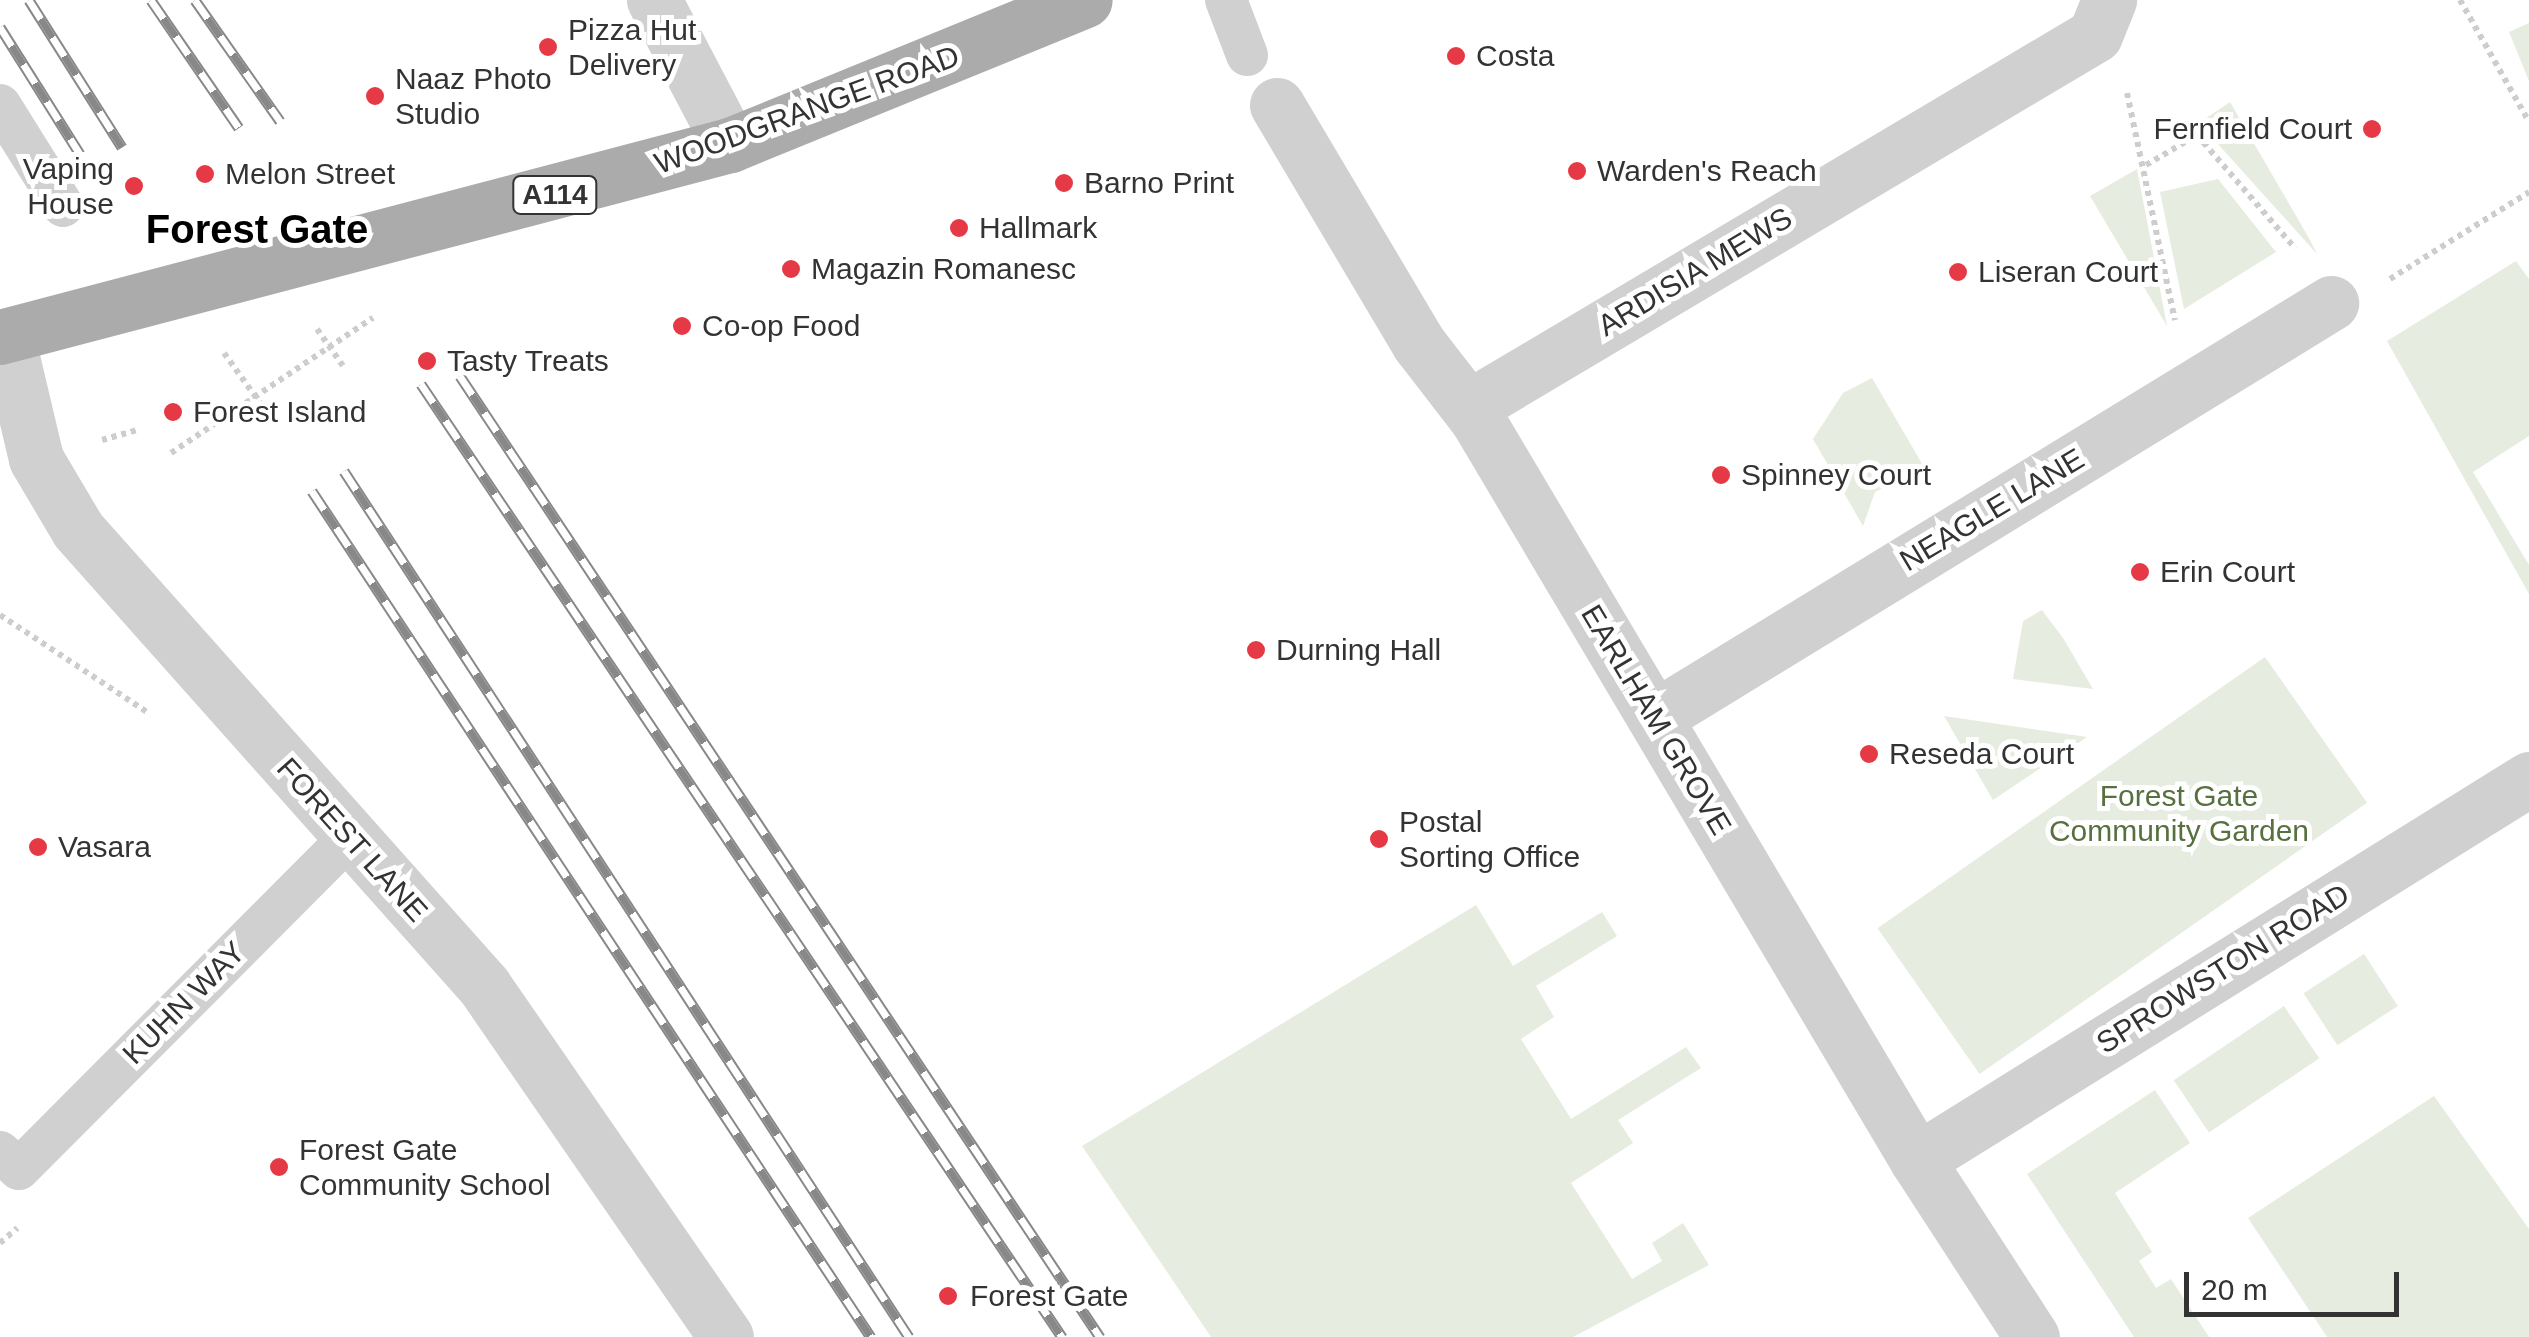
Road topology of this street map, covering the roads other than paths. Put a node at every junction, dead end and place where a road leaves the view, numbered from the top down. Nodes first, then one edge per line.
1 (654, 0) edge
2 (1085, 0) edge
3 (1226, 0) edge
4 (2102, 17) edge
5 (1247, 55) dead end
6 (0, 105) edge
7 (1277, 106) dead end
8 (730, 145) junction
9 (63, 206) dead end
10 (2330, 303) road end
11 (4, 337) edge
12 (1470, 407) junction
13 (1654, 717) junction
14 (2529, 779) edge
15 (349, 838) junction
16 (10, 1160) edge
17 (1917, 1160) junction
18 (2018, 1332) edge
19 (726, 1337) edge

1 - 8 street
2 - 8 main road, WOODGRANGE ROAD / A114
3 - 5 lane
4 - 12 street, ARDISIA MEWS
6 - 9 lane
7 - 12 street, EARLHAM GROVE
8 - 11 main road, WOODGRANGE ROAD / A114
10 - 13 street, NEAGLE LANE
11 - 15 street, FOREST LANE
12 - 13 street, EARLHAM GROVE
13 - 17 street, EARLHAM GROVE
14 - 17 street, SPROWSTON ROAD
15 - 16 lane, KUHN WAY
15 - 19 street, FOREST LANE
17 - 18 street, EARLHAM GROVE

